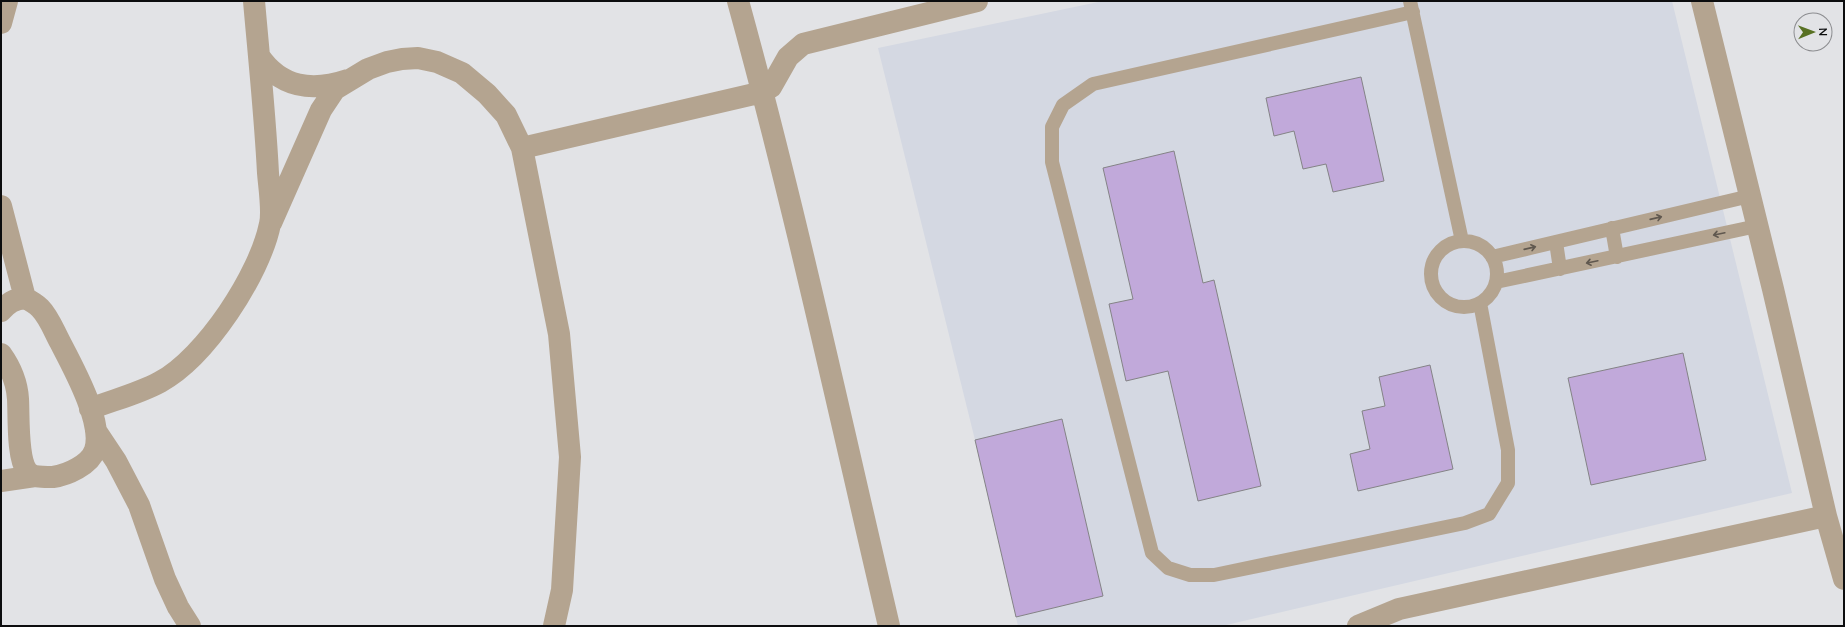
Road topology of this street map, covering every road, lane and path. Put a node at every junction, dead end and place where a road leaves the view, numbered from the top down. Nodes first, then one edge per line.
1 (7, 1) edge
2 (254, 1) edge
3 (738, 1) edge
4 (978, 1) edge
5 (1702, 1) edge
6 (1412, 6) edge
7 (1, 23) edge
8 (259, 56) junction
9 (349, 79) junction
10 (763, 92) junction
11 (522, 148) junction
12 (1750, 196) junction
13 (1, 206) edge
14 (271, 223) junction
15 (1757, 226) junction
16 (1612, 228) junction
17 (1462, 241) junction
18 (1556, 242) junction
19 (1492, 257) junction
20 (1617, 257) junction
21 (1560, 269) junction
22 (1496, 282) junction
23 (25, 298) junction
24 (1480, 303) junction
25 (1, 311) edge
26 (1, 354) edge
27 (90, 408) junction
28 (96, 431) junction
29 (35, 476) junction
30 (1, 481) edge
31 (1826, 516) junction
32 (1844, 579) edge
33 (190, 626) edge
34 (554, 626) edge
35 (889, 626) edge
36 (1358, 626) edge

1 - 7 street
2 - 8 street
3 - 10 street
4 - 10 street
5 - 12 street
6 - 17 lane
6 - 24 lane
8 - 9 street
8 - 14 street
9 - 11 street
9 - 14 street
10 - 11 street
10 - 35 street
11 - 34 street
12 - 15 street
16 -> 12 lane
13 - 23 street
14 - 27 street
15 -> 20 lane
15 - 31 street
16 - 18 lane
16 - 20 lane
17 - 19 lane
17 - 24 lane
19 -> 18 lane
18 - 21 lane
19 - 22 lane
20 -> 21 lane
21 - 22 lane
22 - 24 lane
23 - 25 street
23 - 27 street
26 - 29 street
27 - 28 street
28 - 29 street
28 - 33 street
29 - 30 street
31 - 32 street
31 - 36 street

